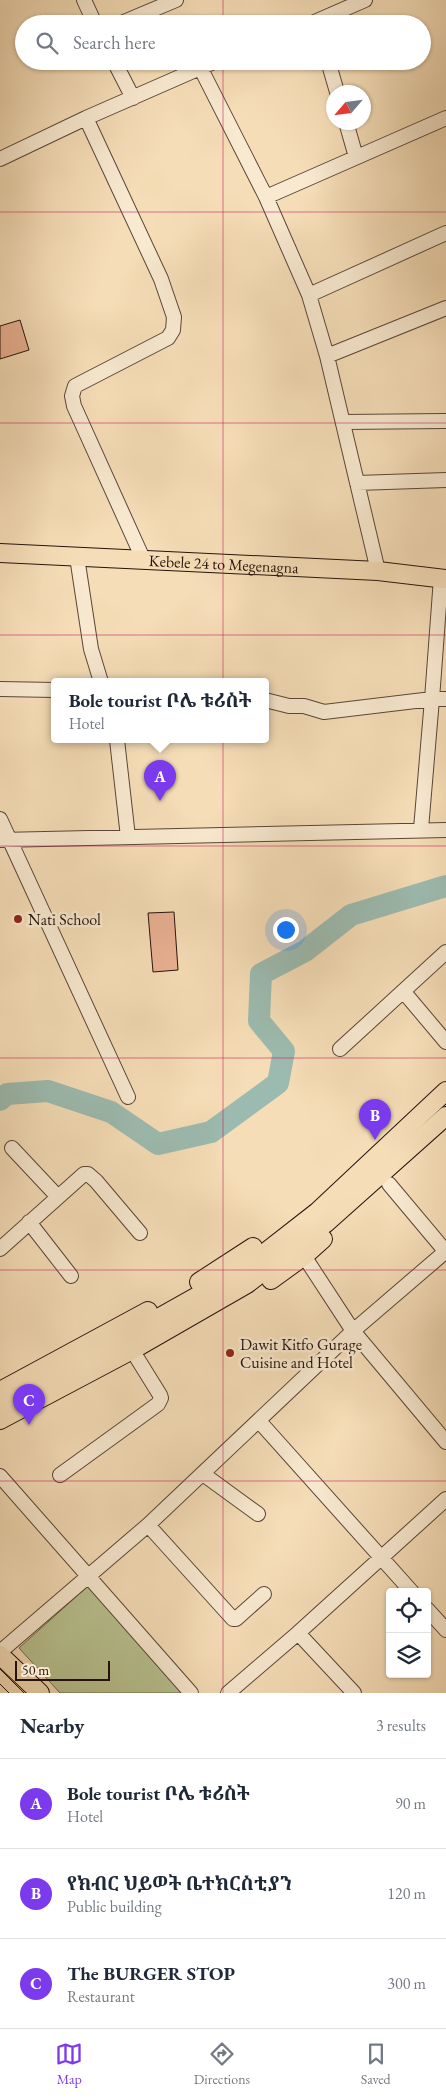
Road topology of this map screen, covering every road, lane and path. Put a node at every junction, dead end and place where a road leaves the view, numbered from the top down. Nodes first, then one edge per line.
1 (84, 0) edge
2 (176, 0) edge
3 (365, 0) edge
4 (91, 15) edge
5 (140, 15) edge
6 (332, 15) edge
7 (119, 70) edge
8 (196, 70) edge
9 (201, 70) edge
10 (331, 70) edge
11 (335, 85) edge
12 (133, 98) junction
13 (86, 118) junction
14 (446, 118) edge
15 (348, 130) edge
16 (356, 157) junction
17 (0, 159) edge
18 (266, 197) junction
19 (446, 233) edge
20 (309, 294) junction
21 (446, 308) edge
22 (327, 356) junction
23 (446, 420) edge
24 (343, 422) junction
25 (446, 480) edge
26 (357, 483) junction
27 (0, 553) edge
28 (77, 557) junction
29 (144, 560) junction
30 (378, 571) junction
31 (444, 578) edge
32 (100, 678) edge
33 (0, 689) edge
34 (51, 690) edge
35 (432, 699) junction
36 (446, 699) edge
37 (269, 701) edge
38 (117, 743) edge
39 (0, 819) edge
40 (421, 829) junction
41 (446, 830) edge
42 (128, 837) junction
43 (5, 840) edge
44 (446, 952) edge
45 (403, 992) junction
46 (446, 1042) edge
47 (340, 1049) dead end
48 (446, 1091) edge
49 (128, 1097) dead end
50 (446, 1116) edge
51 (392, 1142) junction
52 (12, 1148) dead end
53 (406, 1153) junction
54 (389, 1184) junction
55 (58, 1196) junction
56 (29, 1222) junction
57 (140, 1233) dead end
58 (0, 1249) edge
59 (446, 1252) edge
60 (304, 1256) junction
61 (71, 1276) dead end
62 (244, 1278) junction
63 (353, 1331) junction
64 (138, 1358) junction
65 (0, 1390) edge
66 (0, 1407) edge
67 (0, 1420) edge
68 (259, 1421) junction
69 (0, 1432) edge
70 (446, 1442) edge
71 (203, 1474) junction
72 (60, 1475) dead end
73 (0, 1476) edge
74 (446, 1499) edge
75 (258, 1514) dead end
76 (148, 1525) junction
77 (382, 1557) junction
78 (89, 1576) junction
79 (409, 1588) edge
80 (264, 1594) dead end
81 (431, 1613) edge
82 (446, 1630) edge
83 (298, 1633) junction
84 (0, 1654) edge
85 (40, 1693) edge
86 (191, 1693) edge
87 (228, 1693) edge
88 (354, 1693) edge

1 - 4 street
2 - 5 street
3 - 6 street
7 - 12 street
8 - 12 street
9 - 18 street
10 - 11 street
12 - 13 street
13 - 17 street
13 - 29 street
14 - 16 street
15 - 16 street
16 - 18 street
18 - 20 street
19 - 20 street
20 - 22 street
21 - 22 street
22 - 24 street
23 - 24 street
24 - 26 street
25 - 26 street
26 - 30 street
27 - 28 main road, Kebele 24 to Megenagna
28 - 29 main road, Kebele 24 to Megenagna
28 - 32 street
29 - 30 main road, Kebele 24 to Megenagna
30 - 31 main road, Kebele 24 to Megenagna
31 - 35 street
33 - 34 street
35 - 36 street
35 - 37 street
35 - 40 street
38 - 42 street
39 - 43 street
40 - 41 street
40 - 42 street
42 - 43 street
43 - 49 street
44 - 45 street
45 - 46 street
45 - 47 street
48 - 51 main road
50 - 53 main road
51 - 62 main road
51 - 65 main road
52 - 55 street
53 - 54 main road
53 - 62 main road
54 - 59 street
54 - 60 main road
55 - 56 street
55 - 57 street
56 - 58 street
56 - 61 street
59 - 63 street
60 - 63 street
60 - 64 main road
62 - 66 main road
62 - 67 main road
63 - 68 street
63 - 70 street
64 - 69 main road
64 - 72 street
68 - 71 street
68 - 77 street
71 - 75 street
71 - 76 street
73 - 78 street
74 - 77 street
76 - 78 street
76 - 80 street
77 - 79 street
77 - 83 street
78 - 84 street
78 - 86 street
81 - 82 street
83 - 87 street
83 - 88 street
84 - 85 main road

